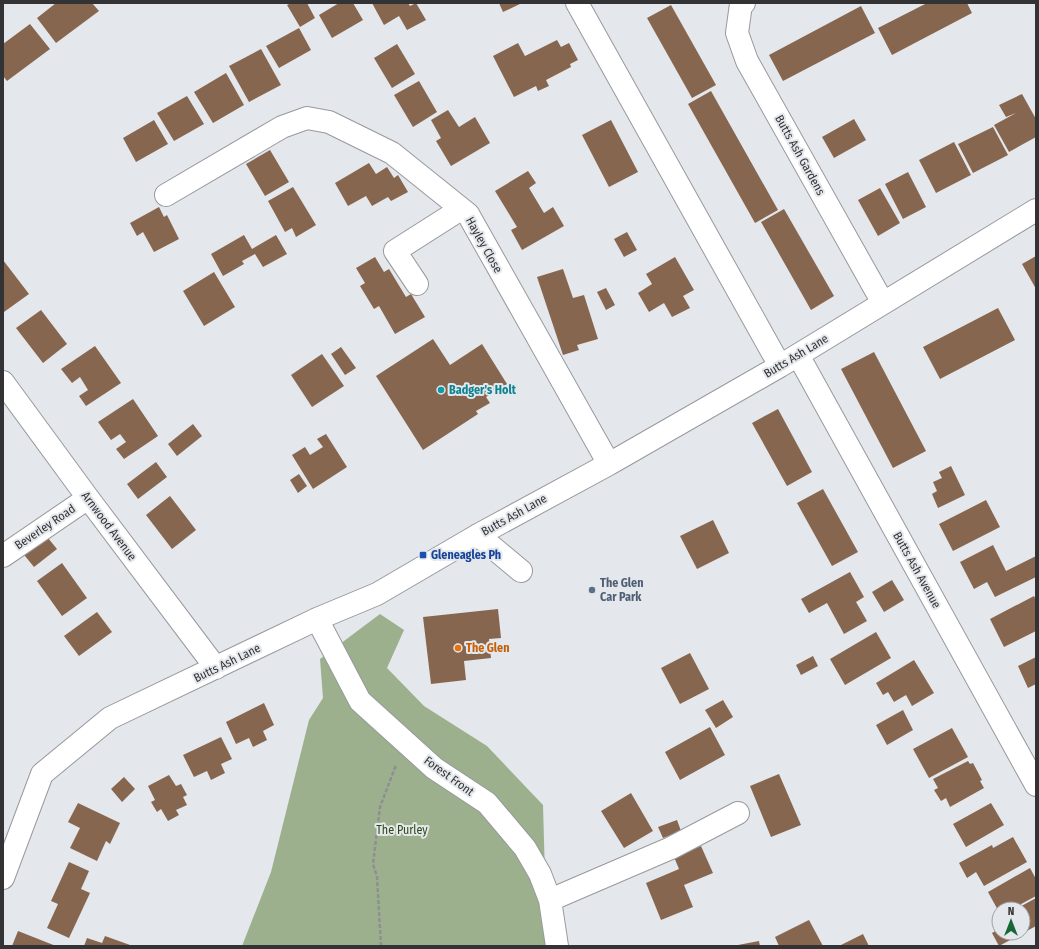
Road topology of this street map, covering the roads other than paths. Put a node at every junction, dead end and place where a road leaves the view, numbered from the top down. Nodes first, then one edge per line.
1 (577, 3) edge
2 (744, 3) edge
3 (166, 195) dead end
4 (461, 209) junction
5 (1036, 210) edge
6 (417, 284) dead end
7 (883, 303) junction
8 (789, 361) junction
9 (3, 382) edge
10 (609, 464) junction
11 (88, 498) junction
12 (478, 535) junction
13 (3, 556) edge
14 (521, 571) dead end
15 (317, 618) junction
16 (216, 668) junction
17 (1036, 785) edge
18 (738, 813) dead end
19 (3, 878) edge
20 (550, 900) junction
21 (556, 946) edge

1 - 8 street, Butts Ash Avenue
2 - 7 street, Butts Ash Gardens
3 - 4 street, Hayley Close
4 - 6 street
4 - 10 street, Hayley Close
5 - 7 street, Butts Ash Lane
7 - 8 street, Butts Ash Lane
8 - 10 street, Butts Ash Lane
8 - 17 street, Butts Ash Avenue
9 - 11 street, Arnwood Avenue
10 - 12 street, Butts Ash Lane
11 - 13 street, Beverley Road
11 - 16 street, Arnwood Avenue
12 - 14 street
12 - 15 street, Butts Ash Lane
15 - 16 street, Butts Ash Lane
15 - 20 street, Forest Front
16 - 19 street, Butts Ash Lane
18 - 20 street
20 - 21 street, Forest Front

